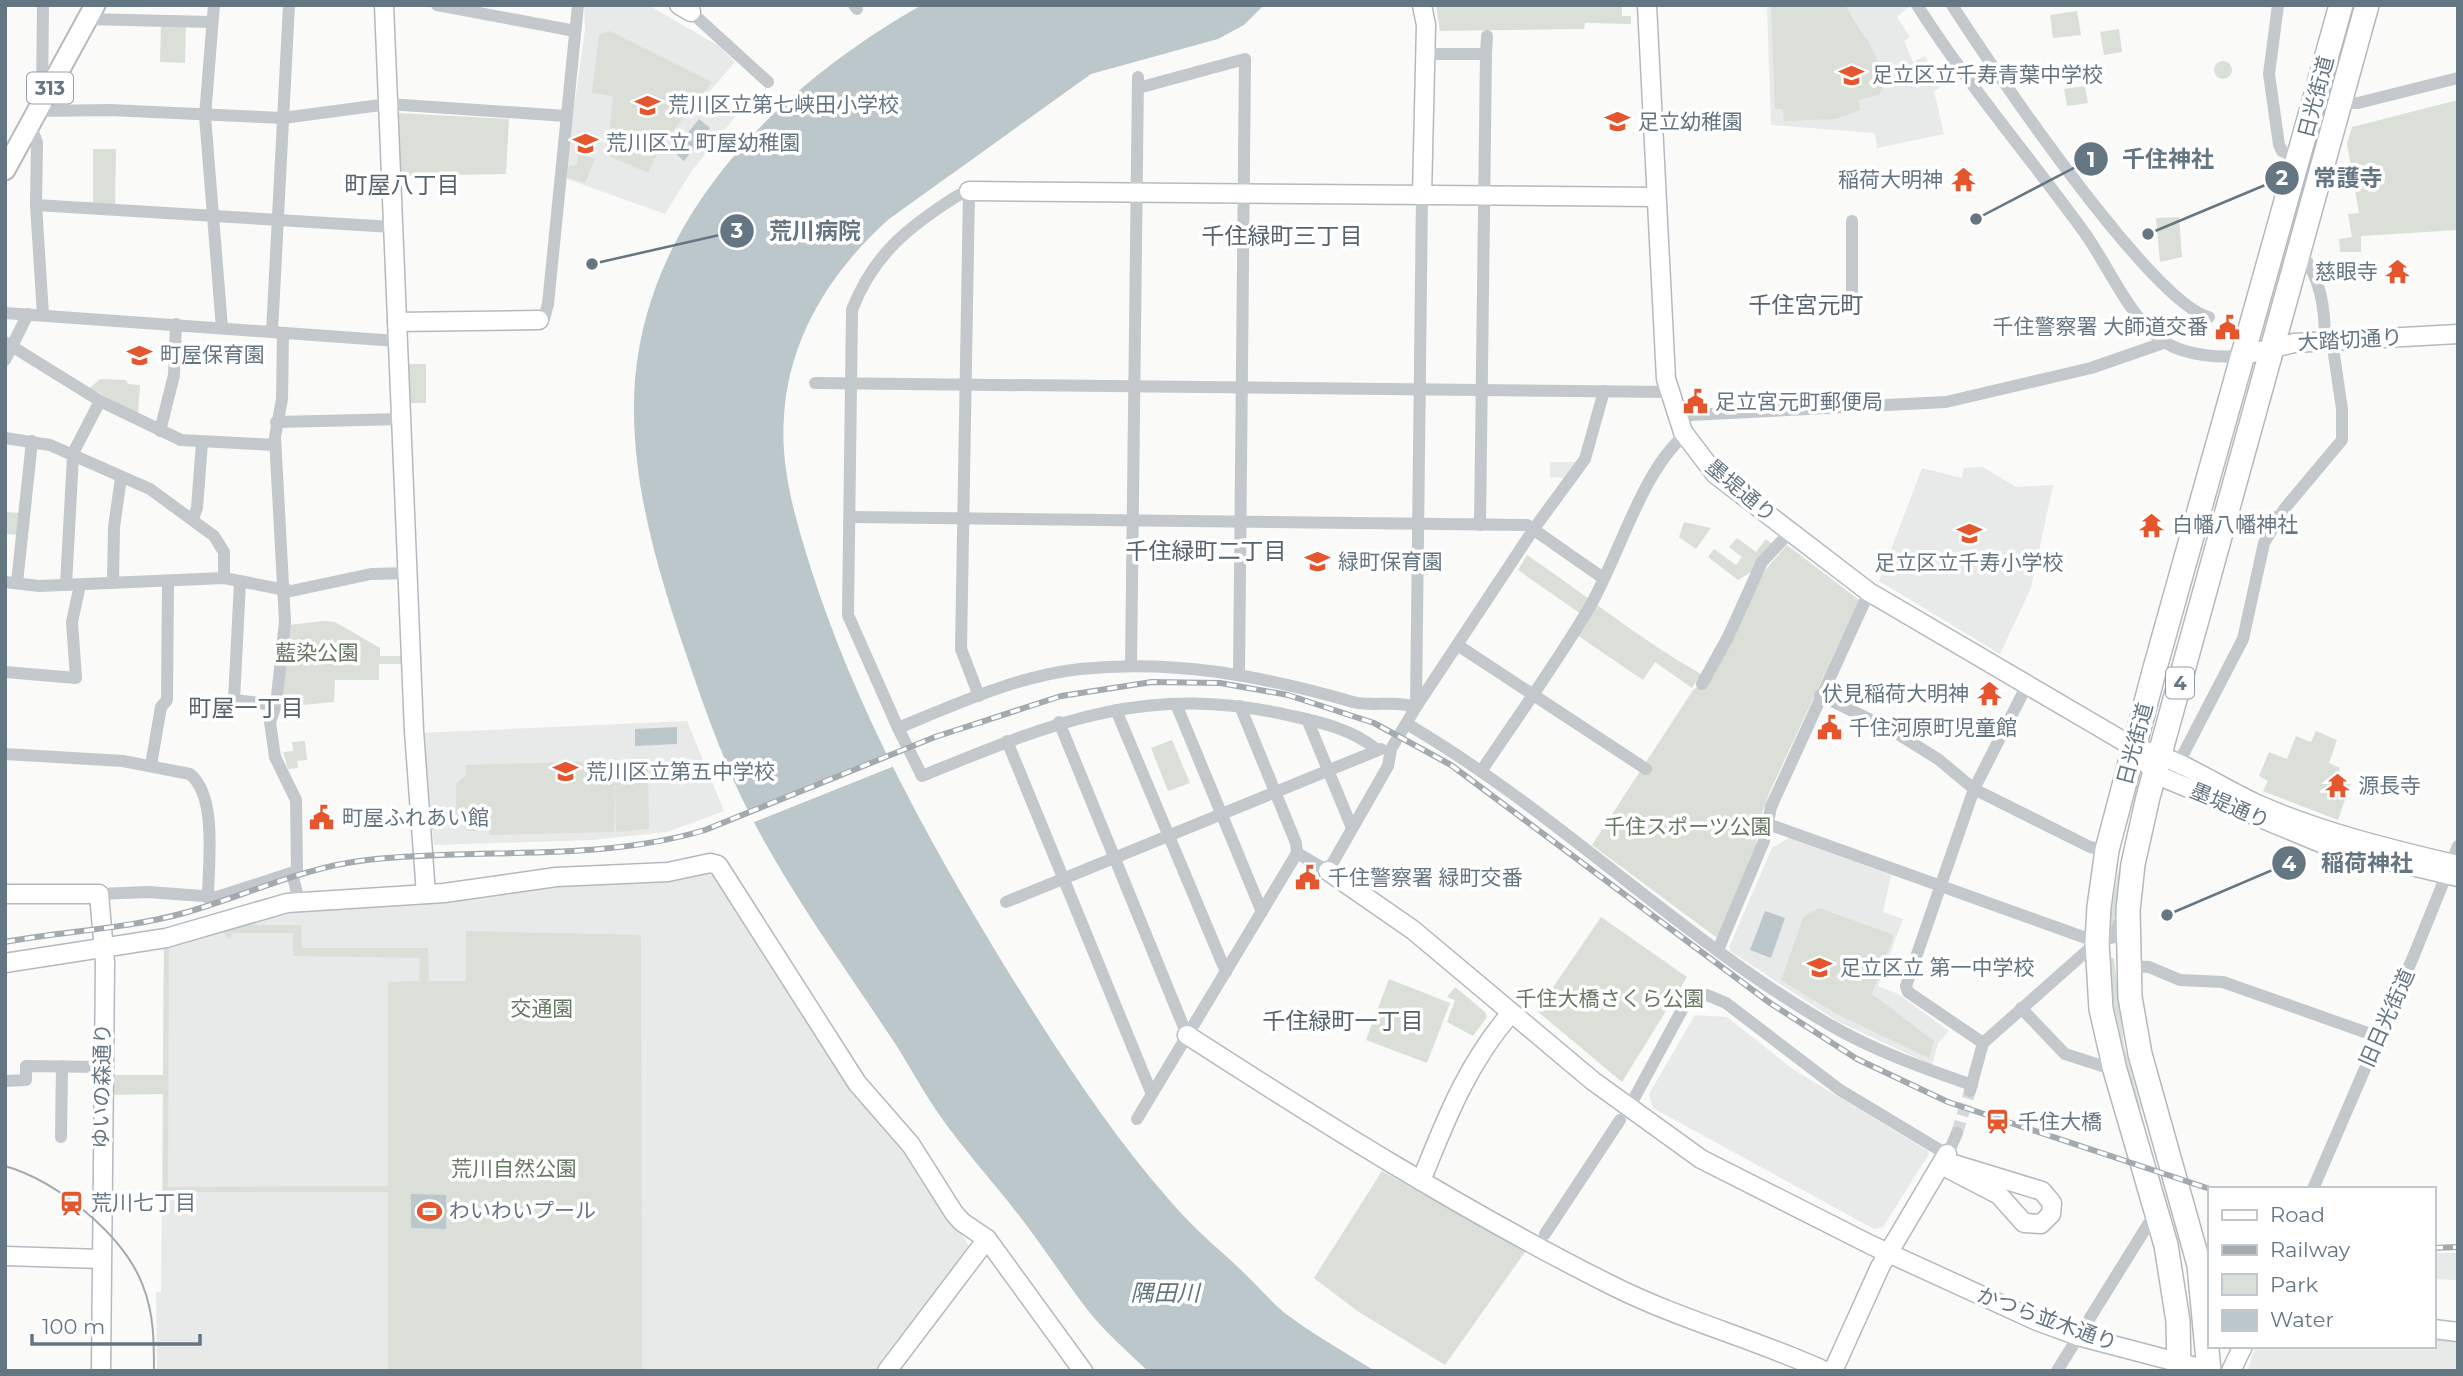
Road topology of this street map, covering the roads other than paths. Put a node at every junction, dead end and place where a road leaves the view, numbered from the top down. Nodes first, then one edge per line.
1 (43, 5) edge
2 (214, 5) edge
3 (289, 5) edge
4 (384, 5) edge
5 (437, 5) edge
6 (578, 5) edge
7 (1422, 5) edge
8 (1647, 5) edge
9 (1917, 5) edge
10 (1952, 5) edge
11 (2278, 5) edge
12 (2341, 5) edge
13 (2368, 5) edge
14 (688, 7) edge
15 (91, 12) edge
16 (211, 22) junction
17 (575, 31) junction
18 (1487, 36) dead end
19 (1425, 54) junction
20 (1486, 54) junction
21 (2458, 78) edge
22 (768, 82) dead end
23 (2341, 103) junction
24 (388, 104) junction
25 (37, 112) junction
26 (205, 116) junction
27 (566, 116) junction
28 (283, 118) junction
29 (2299, 158) junction
30 (8, 162) edge
31 (969, 191) junction
32 (1137, 192) junction
33 (1244, 193) junction
34 (1422, 195) junction
35 (1484, 195) junction
36 (1656, 197) junction
37 (36, 205) junction
38 (212, 214) junction
39 (278, 220) junction
40 (1852, 221) dead end
41 (392, 227) junction
42 (2300, 251) junction
43 (1852, 295) dead end
44 (5, 313) edge
45 (28, 314) junction
46 (43, 315) junction
47 (2209, 317) dead end
48 (539, 320) joint
49 (397, 322) junction
50 (176, 324) junction
51 (222, 328) junction
52 (277, 333) junction
53 (2458, 334) edge
54 (397, 341) junction
55 (2329, 341) junction
56 (2166, 342) junction
57 (9, 344) edge
58 (2274, 346) junction
59 (2244, 355) junction
60 (5, 360) edge
61 (815, 383) dead end
62 (850, 383) junction
63 (966, 384) junction
64 (1134, 386) junction
65 (1243, 387) junction
66 (1420, 389) junction
67 (1482, 390) junction
68 (1604, 391) junction
69 (1668, 392) junction
70 (100, 401) junction
71 (403, 419) junction
72 (276, 422) junction
73 (1681, 427) junction
74 (160, 431) junction
75 (5, 438) edge
76 (32, 441) junction
77 (201, 442) junction
78 (275, 445) junction
79 (72, 455) junction
80 (121, 478) junction
81 (2279, 516) junction
82 (850, 517) junction
83 (965, 518) junction
84 (192, 519) junction
85 (2226, 519) junction
86 (1132, 521) junction
87 (1241, 522) junction
88 (2259, 523) junction
89 (1419, 524) junction
90 (1480, 525) junction
91 (1533, 530) junction
92 (1790, 532) junction
93 (2264, 543) junction
94 (409, 573) junction
95 (223, 578) junction
96 (1603, 578) junction
97 (168, 581) junction
98 (240, 582) junction
99 (11, 583) edge
100 (113, 583) junction
101 (66, 585) junction
102 (80, 585) junction
103 (285, 590) junction
104 (1869, 592) junction
105 (1458, 646) junction
106 (1131, 666) junction
107 (5, 672) edge
108 (1239, 673) junction
109 (1702, 684) dead end
110 (2027, 685) junction
111 (1535, 695) junction
112 (1820, 695) junction
113 (979, 696) junction
114 (1176, 704) junction
115 (276, 705) junction
116 (1240, 706) junction
117 (1416, 707) junction
118 (1116, 709) junction
119 (1307, 719) junction
120 (1059, 722) junction
121 (1407, 723) junction
122 (898, 728) junction
123 (1007, 741) junction
124 (2135, 748) junction
125 (1376, 749) junction
126 (1391, 749) junction
127 (5, 754) edge
128 (151, 765) junction
129 (2166, 767) junction
130 (1327, 769) junction
131 (1646, 769) dead end
132 (1482, 770) junction
133 (1974, 789) junction
134 (1275, 790) junction
135 (1222, 814) junction
136 (1768, 824) junction
137 (1352, 828) junction
138 (1169, 836) junction
139 (2107, 850) junction
140 (1297, 853) junction
141 (1115, 858) junction
142 (2454, 865) edge
143 (1328, 871) junction
144 (292, 873) junction
145 (2131, 878) junction
146 (1063, 879) junction
147 (1940, 885) junction
148 (5, 894) edge
149 (99, 894) junction
150 (426, 894) junction
151 (208, 898) junction
152 (299, 901) junction
153 (1006, 902) dead end
154 (1262, 912) junction
155 (2097, 942) junction
156 (104, 948) junction
157 (1718, 950) junction
158 (5, 962) edge
159 (2129, 966) junction
160 (1226, 972) junction
161 (2021, 1008) junction
162 (1511, 1013) junction
163 (1187, 1035) junction
164 (2379, 1037) junction
165 (1983, 1043) junction
166 (62, 1066) junction
167 (102, 1067) junction
168 (2115, 1070) junction
169 (5, 1081) edge
170 (1151, 1092) junction
171 (1625, 1113) junction
172 (1137, 1119) dead end
173 (1957, 1133) tunnel mouth
174 (61, 1136) dead end
175 (1946, 1157) junction
176 (1421, 1181) junction
177 (2314, 1187) edge
178 (2157, 1209) junction
179 (1545, 1234) dead end
180 (987, 1239) junction
181 (1888, 1253) junction
182 (5, 1256) edge
183 (101, 1259) junction
184 (2435, 1329) edge
185 (2458, 1332) edge
186 (2078, 1336) junction
187 (2242, 1348) edge
188 (2179, 1367) edge
189 (101, 1371) edge
190 (887, 1371) edge
191 (1083, 1371) edge
192 (1825, 1371) edge
193 (1833, 1371) edge
194 (2057, 1371) edge
195 (2209, 1371) edge
196 (2231, 1371) edge

1 - 25 street
2 - 16 street
3 - 28 street
4 - 24 street
5 - 17 street
6 - 17 street
7 - 19 street
8 - 36 street, 墨堤通り
9 - 56 street
10 - 47 street
11 - 29 street
12 - 29 highway, 日光街道 / 4
13 - 23 highway, 日光街道 / 4
14 - 22 street
15 - 16 street
15 - 25 main road, 313
16 - 26 street
17 - 27 street
18 - 20 street
19 - 20 street
19 - 34 street
20 - 35 street
21 - 23 street
23 - 42 highway, 日光街道 / 4
24 - 27 street
24 - 28 street
24 - 41 street
25 - 26 street
25 - 30 main road, 313
25 - 37 street
26 - 28 street
26 - 38 street
27 - 48 street
28 - 39 street
29 - 59 highway, 日光街道 / 4
31 - 32 street
31 - 62 street
31 - 63 street
32 - 33 street
32 - 33 street
32 - 64 street
33 - 34 street
33 - 65 street
34 - 35 street
34 - 66 street
35 - 36 street
35 - 67 street
36 - 69 street, 墨堤通り
37 - 38 street
37 - 46 street
38 - 39 street
38 - 51 street
39 - 41 street
39 - 52 street
40 - 43 street
41 - 49 street
42 - 55 street
42 - 58 highway, 日光街道 / 4
44 - 45 street
45 - 46 street
45 - 57 street
46 - 50 street
48 - 49 street
49 - 54 street
50 - 51 street
50 - 74 street
51 - 52 street
52 - 54 street
52 - 72 street
53 - 55 street, 大踏切通り
54 - 71 street
55 - 58 street, 大踏切通り
55 - 81 street
56 - 59 street
56 - 73 street
57 - 60 street
57 - 70 street
58 - 59 street, 大踏切通り
58 - 85 highway, 日光街道 / 4
59 - 124 highway, 日光街道 / 4
61 - 62 street
62 - 63 street
62 - 82 street
63 - 64 street
63 - 83 street
64 - 65 street
64 - 86 street
65 - 66 street
65 - 87 street
66 - 67 street
66 - 89 street
67 - 68 street
67 - 90 street
68 - 69 street
68 - 91 street
69 - 73 street, 墨堤通り
70 - 74 street
70 - 79 street
71 - 72 street
71 - 94 street
72 - 78 street
73 - 92 street, 墨堤通り
73 - 96 street
74 - 77 street
75 - 76 street
76 - 79 street
76 - 99 street
77 - 78 street
77 - 84 street
78 - 103 street
79 - 80 street
79 - 101 street
80 - 84 street
80 - 100 street
81 - 88 street
81 - 93 street
82 - 83 street
82 - 122 street
83 - 86 street
83 - 113 street
84 - 95 street
85 - 88 street
85 - 129 highway, 日光街道 / 4
86 - 87 street
86 - 106 street
87 - 89 street
87 - 108 street
88 - 93 street
89 - 90 street
89 - 117 street
90 - 91 street
91 - 96 street
91 - 105 street
92 - 104 street, 墨堤通り
92 - 109 street
93 - 129 street
94 - 103 street
94 - 150 street
95 - 97 street
95 - 98 street
96 - 111 street
97 - 100 street
97 - 128 street
98 - 103 street
98 - 115 street
99 - 101 street
100 - 102 street
101 - 102 street
102 - 107 street
103 - 115 street
104 - 110 street, 墨堤通り
104 - 112 street
105 - 111 street
105 - 117 street
106 - 108 street
106 - 113 street
108 - 117 street
110 - 124 street, 墨堤通り
110 - 133 street
111 - 131 street
111 - 132 street
112 - 133 street
112 - 136 street
113 - 122 street
114 - 116 street
114 - 118 street
114 - 135 street
115 - 144 street
116 - 119 street
116 - 134 street
117 - 121 street
118 - 120 street
118 - 138 street
119 - 125 street
119 - 130 street
120 - 123 street
120 - 141 street
121 - 126 street
121 - 132 street
122 - 123 street
123 - 146 street
124 - 129 street, 墨堤通り
124 - 139 highway, 日光街道 / 4
125 - 126 street
125 - 130 street
126 - 137 street
127 - 128 street
128 - 151 street
129 - 142 street, 墨堤通り
129 - 145 highway, 日光街道 / 4
130 - 134 street
130 - 137 street
132 - 157 street
133 - 139 street
133 - 147 street
134 - 135 street
134 - 140 street
135 - 138 street
135 - 154 street
136 - 147 street
136 - 157 street
137 - 143 street
138 - 141 street
138 - 160 street
139 - 155 highway, 日光街道 / 4
140 - 143 street
140 - 154 street
141 - 146 street
141 - 163 street
142 - 164 street, 旧日光街道
143 - 162 street, かつら並木通り
144 - 151 street
144 - 152 street
145 - 155 street
145 - 159 highway, 日光街道 / 4
146 - 153 street
146 - 170 street
147 - 155 street
147 - 165 street
148 - 149 street
149 - 151 street
149 - 156 street, ゆいの森通り
150 - 152 street
150 - 180 street
152 - 156 street
154 - 160 street
155 - 161 street
155 - 168 highway, 日光街道 / 4
156 - 158 street
156 - 167 street, ゆいの森通り
157 - 165 street
159 - 164 street
159 - 195 highway, 日光街道 / 4
160 - 163 street
161 - 165 street
161 - 168 street
162 - 171 street, かつら並木通り
162 - 176 street
163 - 170 street
163 - 176 street
164 - 177 street, 旧日光街道
166 - 167 street
166 - 169 street
166 - 174 street
167 - 183 street, ゆいの森通り
168 - 178 highway, 日光街道 / 4
170 - 172 street
171 - 175 street
171 - 179 street
171 - 181 street, かつら並木通り
173 - 175 street
175 - 175 street
175 - 181 street
176 - 192 street
178 - 186 street
178 - 188 highway, 日光街道 / 4
180 - 190 street
180 - 191 street
181 - 186 street, かつら並木通り
181 - 193 street
182 - 183 street
183 - 189 street, ゆいの森通り
184 - 185 street
186 - 188 street, かつら並木通り
186 - 194 street
187 - 196 street
188 - 195 street, かつら並木通り

